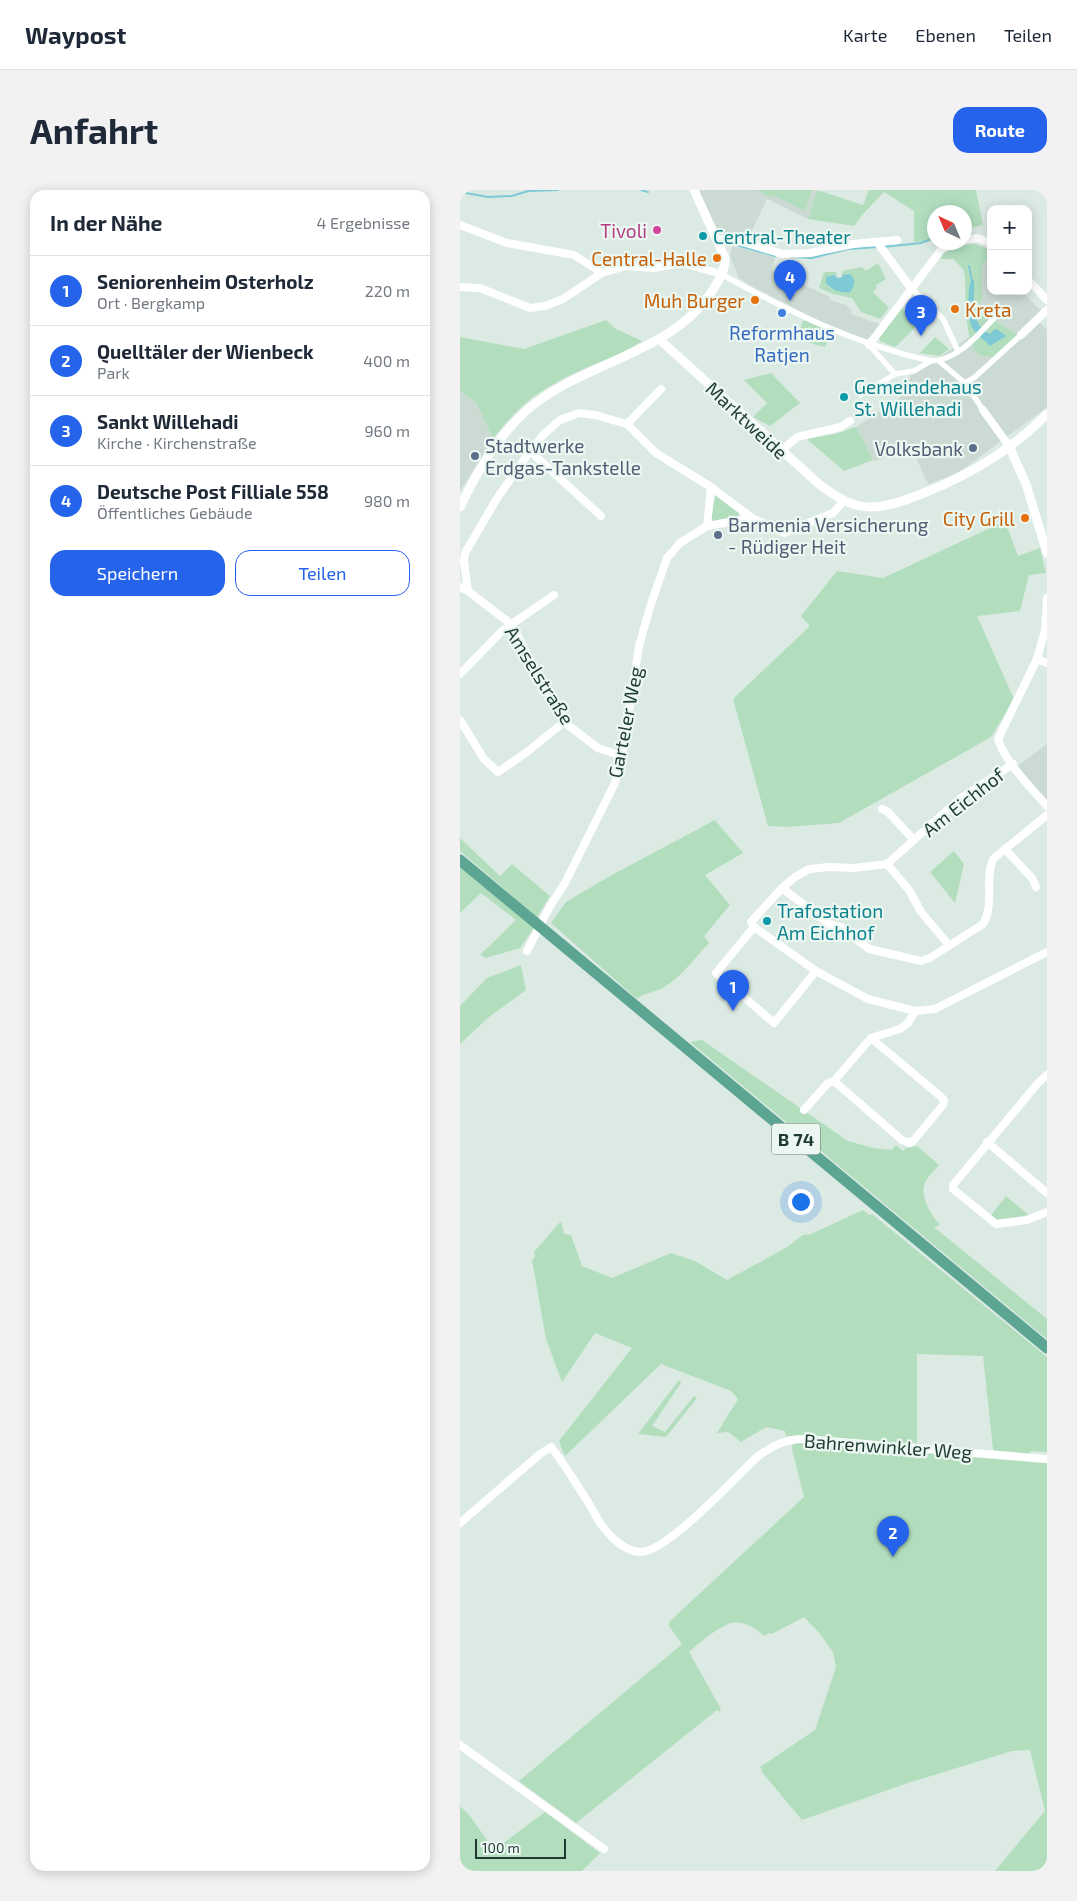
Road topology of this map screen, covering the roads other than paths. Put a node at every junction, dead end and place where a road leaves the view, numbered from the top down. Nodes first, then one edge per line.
1 (694, 190) edge
2 (460, 225) edge
3 (972, 239) edge
4 (897, 240) dead end
5 (717, 241) junction
6 (987, 242) edge
7 (880, 245) junction
8 (941, 250) edge
9 (602, 273) junction
10 (721, 274) junction
11 (1032, 284) edge
12 (460, 287) edge
13 (911, 288) junction
14 (1047, 300) edge
15 (1047, 310) edge
16 (995, 317) dead end
17 (1021, 335) joint
18 (659, 339) junction
19 (869, 345) junction
20 (958, 351) junction
21 (931, 361) junction
22 (939, 361) junction
23 (895, 374) junction
24 (965, 383) junction
25 (661, 390) dead end
26 (862, 395) dead end
27 (983, 410) joint
28 (1047, 414) edge
29 (850, 420) dead end
30 (627, 424) junction
31 (1009, 446) junction
32 (530, 451) junction
33 (781, 451) junction
34 (711, 487) junction
35 (841, 499) junction
36 (460, 507) edge
37 (601, 516) dead end
38 (752, 518) junction
39 (707, 526) junction
40 (1047, 553) edge
41 (460, 587) edge
42 (468, 591) junction
43 (554, 595) dead end
44 (1047, 598) edge
45 (511, 624) junction
46 (1037, 659) junction
47 (1047, 663) edge
48 (460, 674) edge
49 (460, 720) edge
50 (564, 722) junction
51 (622, 756) junction
52 (1012, 764) junction
53 (1047, 806) edge
54 (882, 809) dead end
55 (1047, 814) edge
56 (914, 840) junction
57 (1005, 849) junction
58 (460, 860) edge
59 (887, 864) junction
60 (1036, 887) dead end
61 (782, 888) junction
62 (752, 925) junction
63 (949, 945) junction
64 (527, 952) dead end
65 (1047, 952) edge
66 (816, 972) junction
67 (915, 1011) junction
68 (871, 1038) junction
69 (1047, 1075) edge
70 (834, 1081) junction
71 (804, 1110) dead end
72 (988, 1142) junction
73 (1047, 1193) edge
74 (1047, 1212) edge
75 (1047, 1348) edge
76 (1047, 1459) edge
77 (460, 1523) edge
78 (460, 1745) edge
79 (604, 1849) dead end

1 - 5 street
2 - 9 street
3 - 6 street
4 - 7 street
5 - 7 street
5 - 10 street
7 - 13 street
8 - 13 street
9 - 10 street
9 - 12 street
10 - 18 street
10 - 19 street
11 - 14 street
13 - 19 street
13 - 20 street
15 - 17 street
16 - 20 street
17 - 24 street
18 - 33 street, Marktweide
18 - 36 street
19 - 21 street
19 - 23 street
20 - 22 street
21 - 22 street
21 - 23 street
22 - 24 street
23 - 26 street
24 - 27 street
25 - 30 street
27 - 31 street
28 - 31 street
29 - 33 street
30 - 32 street
30 - 34 street
31 - 35 street
31 - 40 street
32 - 37 street
32 - 42 street
33 - 35 street, Marktweide
34 - 38 street
34 - 39 street
35 - 38 street
38 - 39 street, Garteler Weg
39 - 51 street, Garteler Weg
41 - 42 street, Amselstraße
42 - 45 street, Amselstraße
43 - 45 street
44 - 46 street
45 - 48 street
45 - 50 street, Amselstraße
46 - 47 street
46 - 52 street
49 - 50 street
50 - 51 street, Amselstraße
51 - 64 street, Garteler Weg
52 - 53 street
52 - 56 street, Am Eichhof
54 - 56 street, Am Eichhof
55 - 57 street
56 - 59 street, Am Eichhof
57 - 60 street
57 - 63 street
58 - 75 main road, B 74
59 - 61 street
59 - 63 street
61 - 62 street
61 - 63 street
62 - 66 street
62 - 66 street
65 - 67 street
66 - 67 street
67 - 68 street
68 - 70 street
68 - 70 street
69 - 72 street
70 - 71 street
72 - 73 street
72 - 74 street
76 - 77 street, Bahrenwinkler Weg
78 - 79 street

